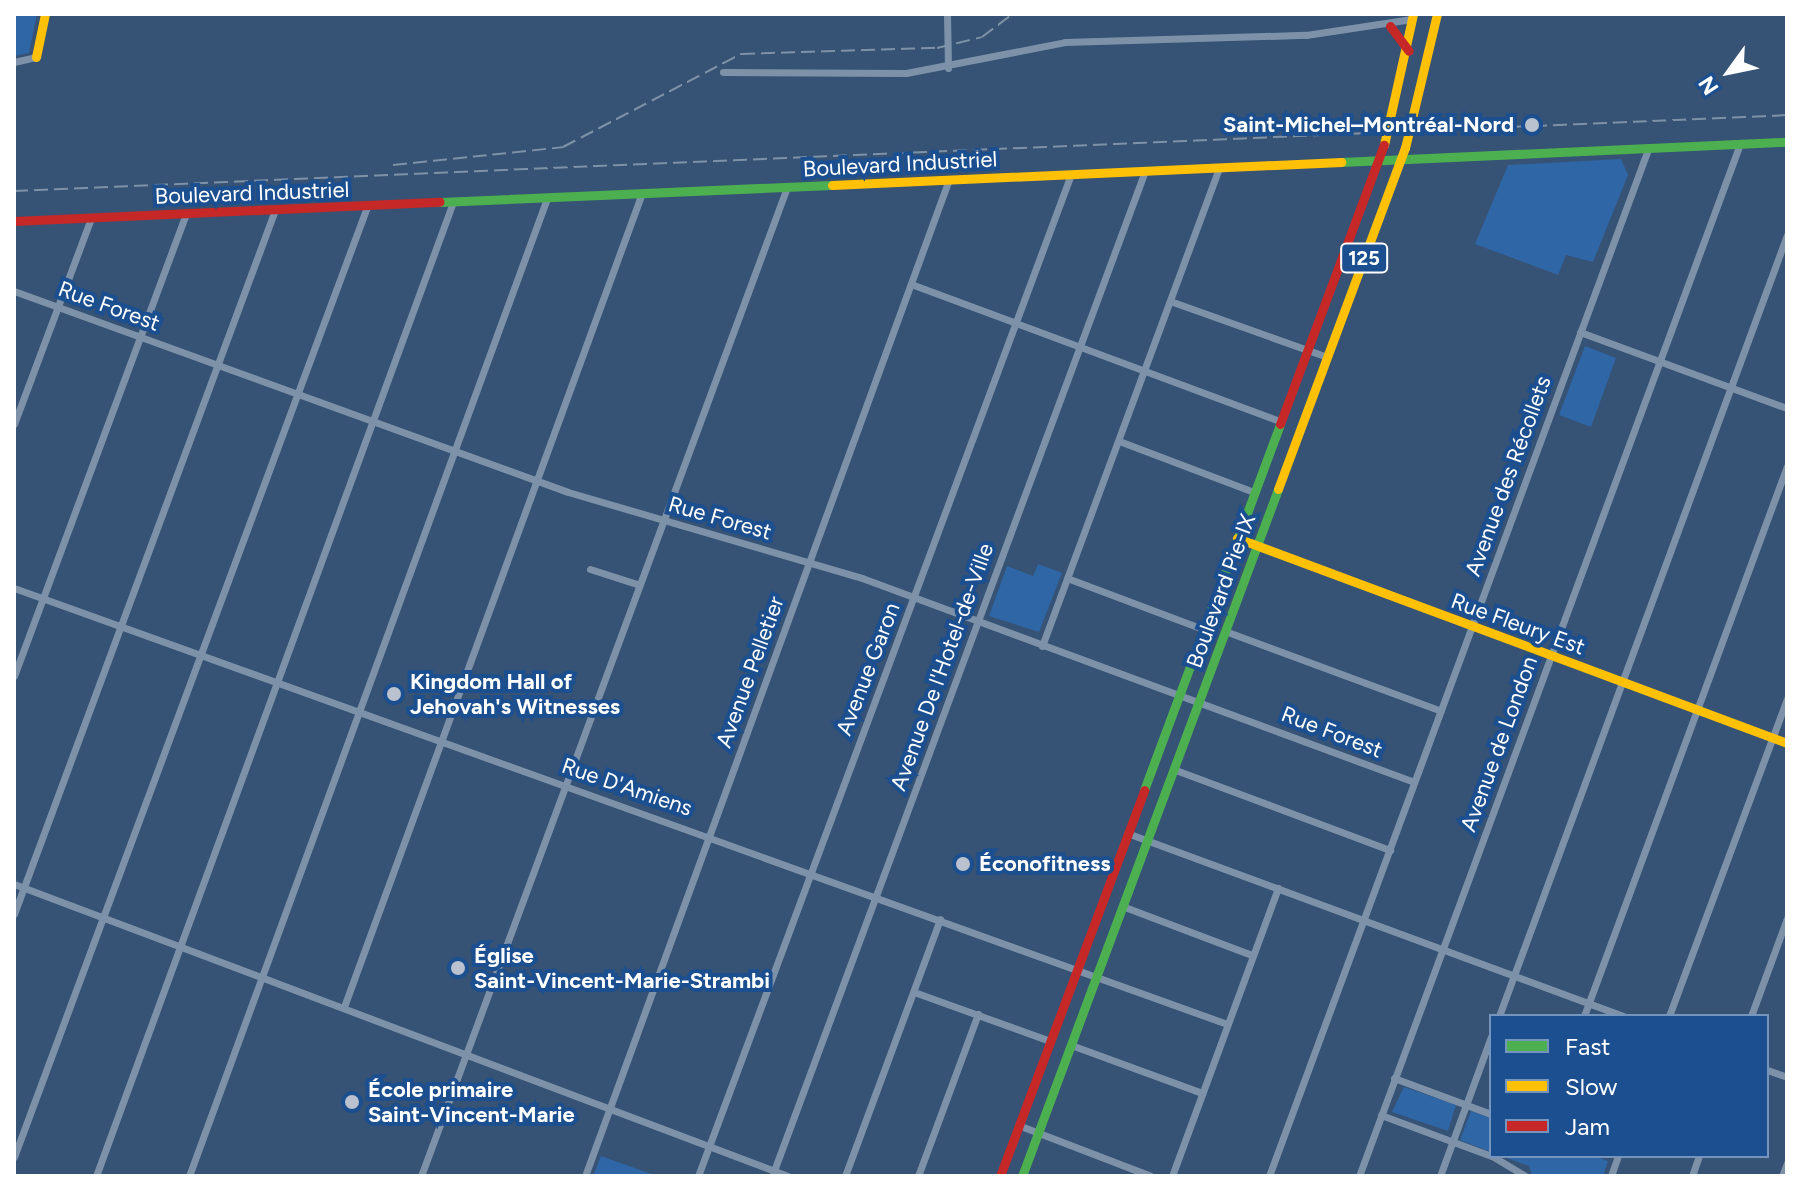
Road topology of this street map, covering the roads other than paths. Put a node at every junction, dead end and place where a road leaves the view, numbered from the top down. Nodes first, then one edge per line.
1 (45, 14) edge
2 (947, 14) edge
3 (1437, 14) edge
4 (1412, 17) edge
5 (1390, 26) junction
6 (1409, 51) junction
7 (36, 57) joint
8 (14, 62) edge
9 (948, 68) junction
10 (723, 72) dead end
11 (1787, 142) edge
12 (1740, 144) junction
13 (1648, 149) junction
14 (1400, 160) junction
15 (1377, 161) junction
16 (1219, 168) junction
17 (1145, 171) junction
18 (1071, 174) junction
19 (949, 179) junction
20 (787, 187) junction
21 (642, 193) junction
22 (547, 198) junction
23 (453, 202) junction
24 (367, 207) junction
25 (275, 210) junction
26 (186, 214) junction
27 (91, 218) junction
28 (14, 221) edge
29 (1787, 235) edge
30 (911, 284) junction
31 (14, 291) edge
32 (1170, 301) junction
33 (58, 307) junction
34 (1016, 322) junction
35 (1580, 332) junction
36 (140, 336) junction
37 (1081, 347) junction
38 (1306, 352) junction
39 (1327, 357) junction
40 (1659, 361) junction
41 (218, 365) junction
42 (1144, 372) junction
43 (1731, 387) junction
44 (297, 394) junction
45 (1787, 408) edge
46 (373, 421) junction
47 (1280, 421) junction
48 (14, 424) edge
49 (1119, 441) junction
50 (454, 451) junction
51 (1787, 466) edge
52 (537, 481) junction
53 (1254, 492) junction
54 (665, 520) junction
55 (1237, 538) junction
56 (1256, 546) junction
57 (809, 563) junction
58 (590, 569) dead end
59 (1067, 578) junction
60 (640, 585) junction
61 (14, 588) edge
62 (914, 596) junction
63 (43, 598) junction
64 (979, 621) junction
65 (1471, 626) junction
66 (121, 627) junction
67 (1203, 629) junction
68 (1225, 631) junction
69 (1042, 646) junction
70 (200, 655) junction
71 (1551, 655) junction
72 (14, 676) edge
73 (1622, 681) junction
74 (276, 683) junction
75 (1177, 698) junction
76 (1787, 698) edge
77 (1199, 701) junction
78 (1697, 709) junction
79 (1441, 711) junction
80 (358, 713) junction
81 (1773, 737) junction
82 (1787, 743) edge
83 (441, 744) junction
84 (1173, 769) junction
85 (1414, 782) junction
86 (566, 785) junction
87 (1127, 833) junction
88 (710, 835) junction
89 (1147, 840) junction
90 (1390, 850) junction
91 (812, 871) junction
92 (14, 884) edge
93 (24, 888) junction
94 (1278, 888) junction
95 (876, 895) junction
96 (1122, 906) junction
97 (14, 914) edge
98 (103, 916) junction
99 (1787, 918) edge
100 (940, 919) junction
101 (1364, 920) junction
102 (180, 945) junction
103 (1442, 949) junction
104 (1252, 955) junction
105 (1076, 969) junction
106 (263, 974) junction
107 (1096, 976) junction
108 (1514, 976) junction
109 (914, 992) junction
110 (1589, 1003) junction
111 (345, 1004) junction
112 (978, 1014) junction
113 (1500, 1014) edge
114 (1585, 1014) edge
115 (1618, 1014) edge
116 (1670, 1014) edge
117 (1752, 1014) edge
118 (1227, 1024) junction
119 (1050, 1041) junction
120 (1489, 1042) edge
121 (1071, 1045) junction
122 (467, 1050) junction
123 (1394, 1078) junction
124 (1202, 1093) junction
125 (1466, 1105) junction
126 (610, 1107) junction
127 (1489, 1113) edge
128 (1381, 1115) junction
129 (1018, 1125) junction
130 (1038, 1133) junction
131 (1453, 1142) junction
132 (710, 1146) junction
133 (1489, 1155) edge
134 (14, 1157) edge
135 (1496, 1158) edge
136 (1618, 1158) edge
137 (1787, 1163) edge
138 (773, 1173) edge
139 (96, 1176) edge
140 (189, 1176) edge
141 (421, 1176) edge
142 (585, 1176) edge
143 (698, 1176) edge
144 (788, 1176) edge
145 (845, 1176) edge
146 (918, 1176) edge
147 (1000, 1176) edge
148 (1022, 1176) edge
149 (1151, 1176) edge
150 (1172, 1176) edge
151 (1269, 1176) edge
152 (1359, 1176) edge
153 (1440, 1176) edge
154 (1525, 1176) edge
155 (1611, 1176) edge
156 (1782, 1176) edge

1 - 7 main road
2 - 9 street
3 - 14 main road, Boulevard Pie-IX / 125
4 - 5 street
4 - 6 main road, Boulevard Pie-IX / 125
5 - 6 main road
5 - 9 street
6 - 15 main road, Boulevard Pie-IX / 125
7 - 8 street
9 - 10 street
11 - 12 main road, Boulevard Industriel
12 - 13 main road, Boulevard Industriel
12 - 40 street, Avenue de London
13 - 14 main road, Boulevard Industriel
13 - 35 street, Avenue des Récollets
14 - 15 main road, Boulevard Industriel
14 - 39 main road, Boulevard Pie-IX / 125
15 - 16 main road, Boulevard Industriel
15 - 38 main road, Boulevard Pie-IX / 125
16 - 17 main road, Boulevard Industriel
16 - 32 street
17 - 18 main road, Boulevard Industriel
17 - 37 street, Avenue De l'Hotel-de-Ville
18 - 19 main road, Boulevard Industriel
18 - 34 street, Avenue Garon
19 - 20 main road, Boulevard Industriel
19 - 30 street, Avenue Pelletier
20 - 21 main road, Boulevard Industriel
20 - 54 street
21 - 22 main road, Boulevard Industriel
21 - 52 street
22 - 23 main road, Boulevard Industriel
22 - 50 street
23 - 24 main road, Boulevard Industriel
23 - 46 street
24 - 25 main road, Boulevard Industriel
24 - 44 street
25 - 26 main road, Boulevard Industriel
25 - 41 street
26 - 27 main road, Boulevard Industriel
26 - 36 street
27 - 28 main road, Boulevard Industriel
27 - 33 street
29 - 43 street
30 - 34 street
30 - 57 street, Avenue Pelletier
31 - 33 street, Rue Forest
32 - 38 street
32 - 42 street
33 - 36 street, Rue Forest
33 - 48 street
34 - 37 street
34 - 62 street, Avenue Garon
35 - 40 street
35 - 65 street, Avenue des Récollets
36 - 41 street, Rue Forest
36 - 63 street
37 - 42 street
37 - 64 street, Avenue De l'Hotel-de-Ville
38 - 39 street
38 - 47 main road, Boulevard Pie-IX / 125
39 - 56 main road, Boulevard Pie-IX / 125
40 - 43 street
40 - 71 street, Avenue de London
41 - 44 street, Rue Forest
41 - 66 street
42 - 47 street
42 - 49 street
43 - 45 street
43 - 73 street
44 - 46 street, Rue Forest
44 - 70 street
46 - 50 street, Rue Forest
46 - 74 street
47 - 53 main road, Boulevard Pie-IX / 125
49 - 53 street
49 - 59 street
50 - 52 street, Rue Forest
50 - 80 street
51 - 78 street
52 - 54 street, Rue Forest
52 - 83 street
53 - 55 main road, Boulevard Pie-IX / 125
54 - 57 street, Rue Forest
54 - 60 street
55 - 56 main road, Rue Fleury Est
55 - 67 main road, Boulevard Pie-IX / 125
56 - 65 main road, Rue Fleury Est
56 - 68 main road, Boulevard Pie-IX / 125
57 - 62 street, Rue Forest
57 - 88 street, Avenue Pelletier
58 - 60 street
59 - 67 street
59 - 69 street
60 - 86 street
61 - 63 street, Rue D'Amiens
62 - 64 street, Rue Forest
62 - 91 street, Avenue Garon
63 - 66 street, Rue D'Amiens
63 - 72 street
64 - 69 street, Rue Forest
64 - 95 street, Avenue De l'Hotel-de-Ville
65 - 71 main road, Rue Fleury Est
65 - 79 street, Avenue des Récollets
66 - 70 street, Rue D'Amiens
66 - 93 street
67 - 75 main road, Boulevard Pie-IX / 125
68 - 77 main road, Boulevard Pie-IX / 125
68 - 79 street
69 - 75 street, Rue Forest
70 - 74 street, Rue D'Amiens
70 - 98 street
71 - 73 main road, Rue Fleury Est
71 - 103 street, Avenue de London
73 - 78 main road, Rue Fleury Est
73 - 108 street
74 - 80 street, Rue D'Amiens
74 - 102 street
75 - 77 street, Rue Forest
75 - 87 main road, Boulevard Pie-IX / 125
76 - 81 street
77 - 84 main road, Boulevard Pie-IX / 125
77 - 85 street, Rue Forest
78 - 81 main road, Rue Fleury Est
78 - 110 street
79 - 85 street, Avenue des Récollets
80 - 83 street, Rue D'Amiens
80 - 106 street
81 - 82 main road, Rue Fleury Est
81 - 116 street
83 - 86 street, Rue D'Amiens
83 - 111 street
84 - 89 main road, Boulevard Pie-IX / 125
84 - 90 street
85 - 90 street, Avenue des Récollets
86 - 88 street, Rue D'Amiens
86 - 122 street
87 - 89 street
87 - 105 main road, Boulevard Pie-IX / 125
88 - 91 street, Rue D'Amiens
88 - 126 street, Avenue Pelletier
89 - 94 street
89 - 96 main road, Boulevard Pie-IX / 125
90 - 101 street, Avenue des Récollets
91 - 95 street, Rue D'Amiens
91 - 132 street, Avenue Garon
92 - 93 street
93 - 97 street
93 - 98 street
94 - 101 street
94 - 104 street
95 - 100 street, Rue D'Amiens
95 - 138 street, Avenue De l'Hotel-de-Ville
96 - 104 street
96 - 107 main road, Boulevard Pie-IX / 125
98 - 102 street
98 - 134 street
99 - 117 street
100 - 105 street, Rue D'Amiens
100 - 109 street
101 - 103 street
101 - 151 street, Avenue des Récollets
102 - 106 street
102 - 139 street
103 - 108 street
103 - 123 street, Avenue de London
104 - 118 street
105 - 107 street, Rue D'Amiens
105 - 119 main road, Boulevard Pie-IX / 125
106 - 111 street
106 - 140 street
107 - 118 street, Rue D'Amiens
107 - 121 main road, Boulevard Pie-IX / 125
108 - 110 street
108 - 113 street
109 - 112 street
109 - 145 street
110 - 114 street
110 - 115 street
111 - 122 street
112 - 119 street
112 - 146 street
118 - 124 street
119 - 129 main road, Boulevard Pie-IX / 125
120 - 125 street
121 - 124 street
121 - 130 main road, Boulevard Pie-IX / 125
122 - 126 street
122 - 141 street
123 - 125 street
123 - 128 street, Avenue de London
124 - 150 street
125 - 127 street
125 - 131 street
126 - 132 street
126 - 142 street, Avenue Pelletier
128 - 131 street
128 - 152 street, Avenue de London
129 - 130 street
129 - 147 main road, Boulevard Pie-IX / 125
130 - 148 main road, Boulevard Pie-IX / 125
130 - 149 street
131 - 133 street
131 - 153 street
132 - 138 street
132 - 143 street, Avenue Garon
135 - 154 street
136 - 155 street
137 - 156 street
138 - 144 street

